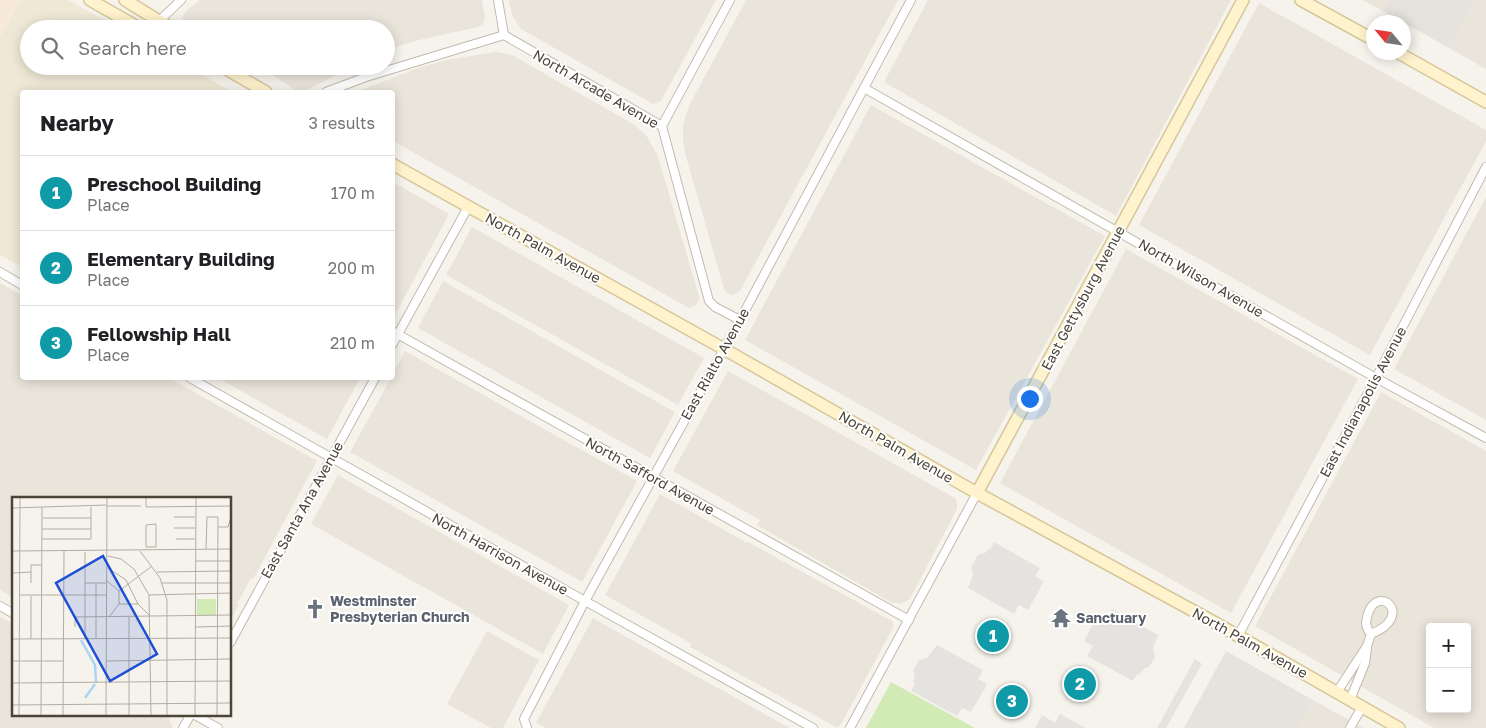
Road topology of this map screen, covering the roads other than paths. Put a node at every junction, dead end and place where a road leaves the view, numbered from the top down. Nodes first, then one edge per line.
1 (90, 0) edge
2 (125, 0) edge
3 (182, 0) edge
4 (498, 0) edge
5 (730, 0) edge
6 (911, 0) edge
7 (1244, 0) edge
8 (1301, 0) edge
9 (125, 20) edge
10 (157, 20) edge
11 (160, 20) edge
12 (504, 36) junction
13 (1366, 36) edge
14 (1411, 60) edge
15 (395, 68) edge
16 (237, 75) edge
17 (373, 75) edge
18 (864, 88) junction
19 (263, 90) edge
20 (331, 90) edge
21 (1486, 102) edge
22 (662, 126) junction
23 (395, 166) edge
24 (1486, 167) edge
25 (468, 207) junction
26 (1119, 231) junction
27 (0, 272) edge
28 (20, 284) edge
29 (740, 320) junction
30 (395, 333) edge
31 (724, 348) junction
32 (1376, 378) junction
33 (196, 380) edge
34 (373, 380) edge
35 (1486, 438) edge
36 (330, 458) junction
37 (653, 477) junction
38 (978, 494) junction
39 (585, 602) junction
40 (0, 606) edge
41 (12, 613) edge
42 (909, 620) junction
43 (1371, 634) dead end
44 (1238, 636) junction
45 (231, 641) edge
46 (1367, 646) junction
47 (1337, 692) junction
48 (1350, 700) junction
49 (1362, 707) junction
50 (191, 716) edge
51 (196, 716) edge
52 (183, 728) edge
53 (218, 728) edge
54 (527, 728) edge
55 (813, 728) edge
56 (850, 728) edge
57 (1350, 728) edge
58 (1399, 728) edge

1 - 9 main road
2 - 10 main road
3 - 11 street
4 - 12 street
5 - 22 street
6 - 18 street, East Rialto Avenue
7 - 26 main road, East Gettysburg Avenue
8 - 13 main road
12 - 15 street
12 - 22 street, North Arcade Avenue
14 - 21 main road
16 - 19 main road
17 - 20 street
18 - 26 street, North Wilson Avenue
18 - 29 street, East Rialto Avenue
22 - 29 street, North Arcade Avenue
23 - 25 main road, North Palm Avenue
24 - 32 street, East Indianapolis Avenue
25 - 30 street
25 - 31 main road, North Palm Avenue
26 - 32 street, North Wilson Avenue
26 - 38 main road, East Gettysburg Avenue
27 - 28 street
29 - 31 street, East Rialto Avenue
30 - 37 street, North Safford Avenue
31 - 37 street, East Rialto Avenue
31 - 38 main road, North Palm Avenue
32 - 35 street, North Wilson Avenue
32 - 44 street, East Indianapolis Avenue
33 - 36 street, North Harrison Avenue
34 - 36 street, East Santa Ana Avenue
36 - 39 street, North Harrison Avenue
36 - 45 street, East Santa Ana Avenue
37 - 39 street, East Rialto Avenue
37 - 42 street, North Safford Avenue
38 - 42 street, East Gettysburg Avenue
38 - 44 main road, North Palm Avenue
39 - 54 street, East Rialto Avenue
39 - 55 street, North Harrison Avenue
40 - 41 street
42 - 56 street, East Gettysburg Avenue
43 - 46 street
44 - 47 main road, North Palm Avenue
46 - 47 street
46 - 48 street
47 - 48 main road, North Palm Avenue
48 - 49 main road, North Palm Avenue
49 - 57 street
49 - 58 main road, North Palm Avenue
50 - 52 street
51 - 53 street

